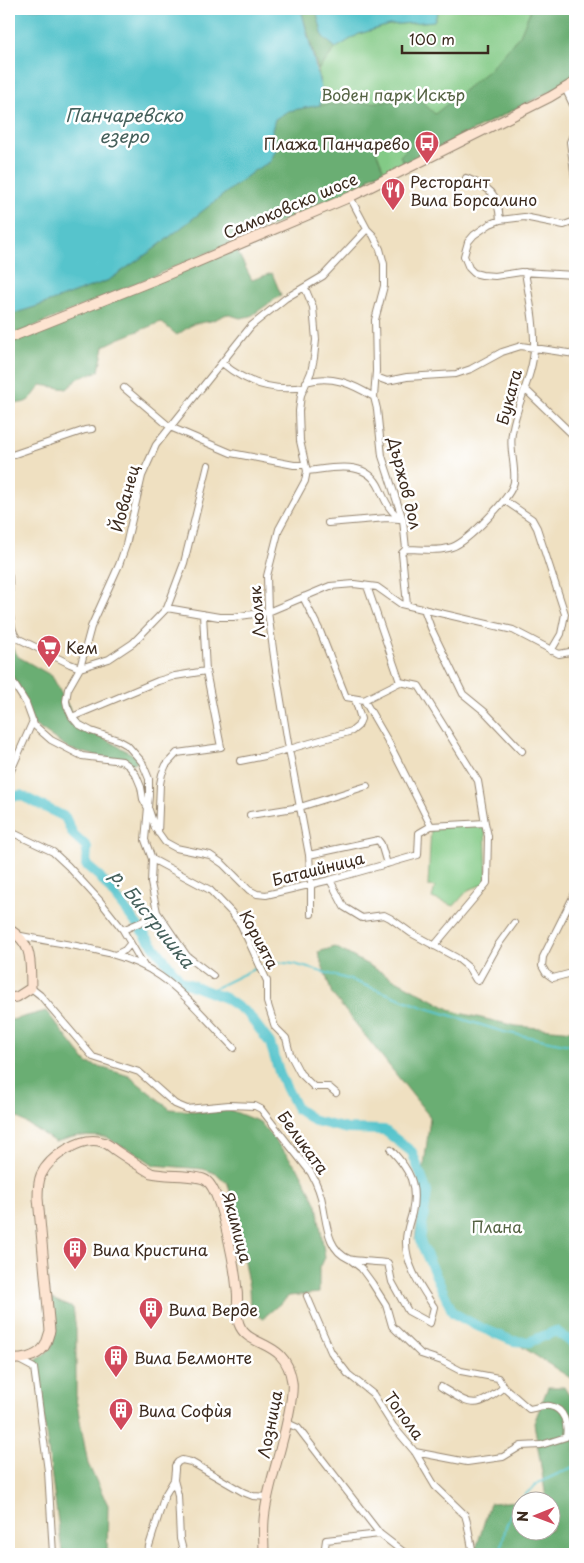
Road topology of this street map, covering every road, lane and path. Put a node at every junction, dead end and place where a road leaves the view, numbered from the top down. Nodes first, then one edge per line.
1 (575, 82) edge
2 (565, 88) junction
3 (575, 110) edge
4 (575, 130) edge
5 (466, 178) dead end
6 (575, 178) edge
7 (350, 197) junction
8 (500, 220) junction
9 (575, 221) edge
10 (367, 229) junction
11 (525, 272) junction
12 (575, 275) edge
13 (305, 288) junction
14 (9, 338) edge
15 (534, 348) junction
16 (575, 354) edge
17 (222, 363) junction
18 (376, 377) junction
19 (305, 385) junction
20 (124, 388) dead end
21 (525, 390) junction
22 (374, 397) junction
23 (170, 427) junction
24 (92, 429) dead end
25 (575, 437) edge
26 (9, 456) edge
27 (208, 465) dead end
28 (306, 468) junction
29 (504, 500) junction
30 (403, 520) junction
31 (328, 523) dead end
32 (406, 549) junction
33 (9, 578) edge
34 (367, 586) junction
35 (303, 598) junction
36 (407, 605) junction
37 (167, 608) junction
38 (424, 609) junction
39 (268, 612) junction
40 (203, 614) junction
41 (551, 651) junction
42 (575, 651) edge
43 (80, 668) junction
44 (206, 671) junction
45 (9, 676) edge
46 (400, 682) junction
47 (355, 699) junction
48 (364, 700) junction
49 (72, 717) junction
50 (33, 721) junction
51 (289, 749) junction
52 (522, 751) dead end
53 (240, 761) dead end
54 (9, 775) edge
55 (368, 786) dead end
56 (300, 807) junction
57 (149, 810) junction
58 (250, 815) dead end
59 (485, 823) junction
60 (431, 826) junction
61 (9, 831) edge
62 (158, 835) junction
63 (309, 855) junction
64 (152, 859) junction
65 (387, 864) junction
66 (330, 880) junction
67 (311, 884) junction
68 (575, 893) edge
69 (157, 912) junction
70 (312, 914) dead end
71 (514, 923) dead end
72 (9, 929) edge
73 (123, 930) junction
74 (21, 936) junction
75 (130, 944) junction
76 (434, 946) junction
77 (115, 955) junction
78 (144, 966) junction
79 (575, 968) edge
80 (212, 976) dead end
81 (31, 988) junction
82 (9, 998) edge
83 (234, 1048) dead end
84 (336, 1093) dead end
85 (391, 1150) dead end
86 (351, 1260) junction
87 (306, 1296) dead end
88 (239, 1324) joint
89 (9, 1359) edge
90 (19, 1359) junction
91 (441, 1387) dead end
92 (504, 1387) junction
93 (287, 1423) junction
94 (415, 1452) junction
95 (174, 1480) junction
96 (269, 1497) junction
97 (380, 1534) junction
98 (53, 1554) edge
99 (148, 1554) edge
100 (184, 1554) edge
101 (264, 1554) edge
102 (324, 1554) edge
103 (406, 1554) edge
104 (472, 1554) edge

1 - 2 street, Самоковско шосе
2 - 3 street
2 - 7 street, Самоковско шосе
4 - 6 street
5 - 8 street
7 - 10 street, Държов дол
7 - 14 street, Самоковско шосе
8 - 9 street
8 - 11 street
10 - 13 street, Йованец
10 - 18 street, Държов дол
11 - 12 street
11 - 15 street, Буката
13 - 17 street, Йованец
13 - 19 street
15 - 16 street
15 - 18 street
15 - 21 street, Буката
17 - 19 street
17 - 23 street, Йованец
18 - 22 street, Държов дол
19 - 22 street
19 - 28 street
20 - 23 street
21 - 25 street
21 - 29 street, Буката
22 - 30 street, Държов дол
23 - 28 street
23 - 43 street, Йованец
24 - 26 street
27 - 37 street
28 - 30 street
28 - 39 street, Люляк
29 - 32 street, Буката
29 - 41 street
30 - 31 street
30 - 32 street, Държов дол
32 - 36 street, Държов дол
33 - 43 street
34 - 35 street
34 - 36 street
34 - 46 street
35 - 39 street
35 - 47 street
36 - 38 street
37 - 40 street
37 - 43 street
38 - 41 street
38 - 52 street
39 - 40 street
39 - 51 street, Люляк
40 - 44 street
41 - 42 street
43 - 49 street, Йованец
44 - 49 street
44 - 62 street
45 - 50 street
46 - 48 street
46 - 59 street
47 - 48 street
47 - 51 street
48 - 60 street
49 - 57 street
50 - 54 street
50 - 57 street
51 - 53 street
51 - 56 street, Люляк
55 - 56 street
56 - 58 street
56 - 63 street, Люляк
57 - 62 street
57 - 64 street
59 - 60 street
59 - 76 street
60 - 65 street, Батаийница
61 - 73 street
62 - 67 street, Батаийница
63 - 65 street
63 - 67 street, Люляк
64 - 69 street
64 - 84 street, Корията
65 - 66 street, Батаийница
66 - 67 street, Батаийница
66 - 76 street
67 - 70 street, Люляк
68 - 79 street
69 - 73 street
69 - 80 street
71 - 76 street
72 - 74 street
73 - 75 street
74 - 77 street
74 - 81 street
75 - 77 street
75 - 78 street
77 - 78 street
78 - 83 street
81 - 82 street
81 - 86 street, Беликата
85 - 86 street
86 - 92 street, Беликата
87 - 94 street, Топола
88 - 90 street, Якимица
88 - 93 street, Лозница
89 - 90 street, Якимица
90 - 98 street
91 - 92 street
92 - 94 street, Беликата
93 - 96 street, Лозница
93 - 97 street
94 - 104 street, Топола
95 - 96 street
95 - 99 street
95 - 100 street
96 - 101 street, Лозница
97 - 102 street
97 - 103 street

